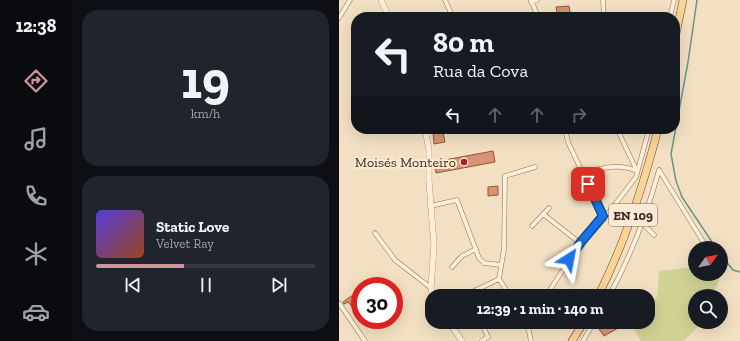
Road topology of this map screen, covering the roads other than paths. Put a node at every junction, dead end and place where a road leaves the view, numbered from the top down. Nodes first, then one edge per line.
1 (350, 0) edge
2 (381, 0) edge
3 (445, 0) edge
4 (537, 0) edge
5 (603, 0) edge
6 (674, 0) edge
7 (683, 0) edge
8 (531, 1) edge
9 (450, 11) dead end
10 (387, 12) edge
11 (536, 12) edge
12 (604, 12) edge
13 (672, 12) edge
14 (680, 15) edge
15 (339, 18) edge
16 (426, 134) edge
17 (566, 134) edge
18 (619, 134) edge
19 (648, 134) edge
20 (657, 134) edge
21 (535, 167) dead end
22 (637, 171) junction
23 (583, 173) junction
24 (430, 206) junction
25 (549, 208) dead end
26 (543, 214) junction
27 (603, 216) junction
28 (642, 222) junction
29 (532, 226) dead end
30 (375, 233) dead end
31 (654, 235) dead end
32 (704, 241) edge
33 (580, 243) junction
34 (476, 249) junction
35 (501, 265) junction
36 (452, 267) dead end
37 (499, 279) junction
38 (431, 288) joint
39 (480, 289) edge
40 (505, 289) edge
41 (550, 289) edge
42 (601, 289) edge
43 (613, 289) edge
44 (339, 303) edge
45 (454, 329) edge
46 (484, 329) edge
47 (529, 329) edge
48 (579, 329) edge
49 (590, 329) edge
50 (365, 341) edge
51 (462, 341) edge
52 (483, 341) edge
53 (531, 341) edge
54 (572, 341) edge
55 (583, 341) edge

1 - 15 street
2 - 10 street
3 - 9 street
4 - 8 street
5 - 12 street
6 - 13 street
7 - 14 main road
8 - 11 street
16 - 24 street
17 - 23 street
18 - 22 street
19 - 22 street
20 - 42 main road, EN 109
21 - 35 street
22 - 23 street
22 - 27 street
23 - 27 street
24 - 34 street
24 - 38 street
25 - 26 street
26 - 29 street
26 - 33 street
27 - 33 street
28 - 31 street
28 - 32 street
28 - 43 street
30 - 38 street
33 - 41 street
34 - 35 street
34 - 36 street
35 - 37 street
37 - 39 street
37 - 40 street
44 - 50 street
45 - 51 street
46 - 52 street
47 - 53 street
48 - 54 main road
49 - 55 street

